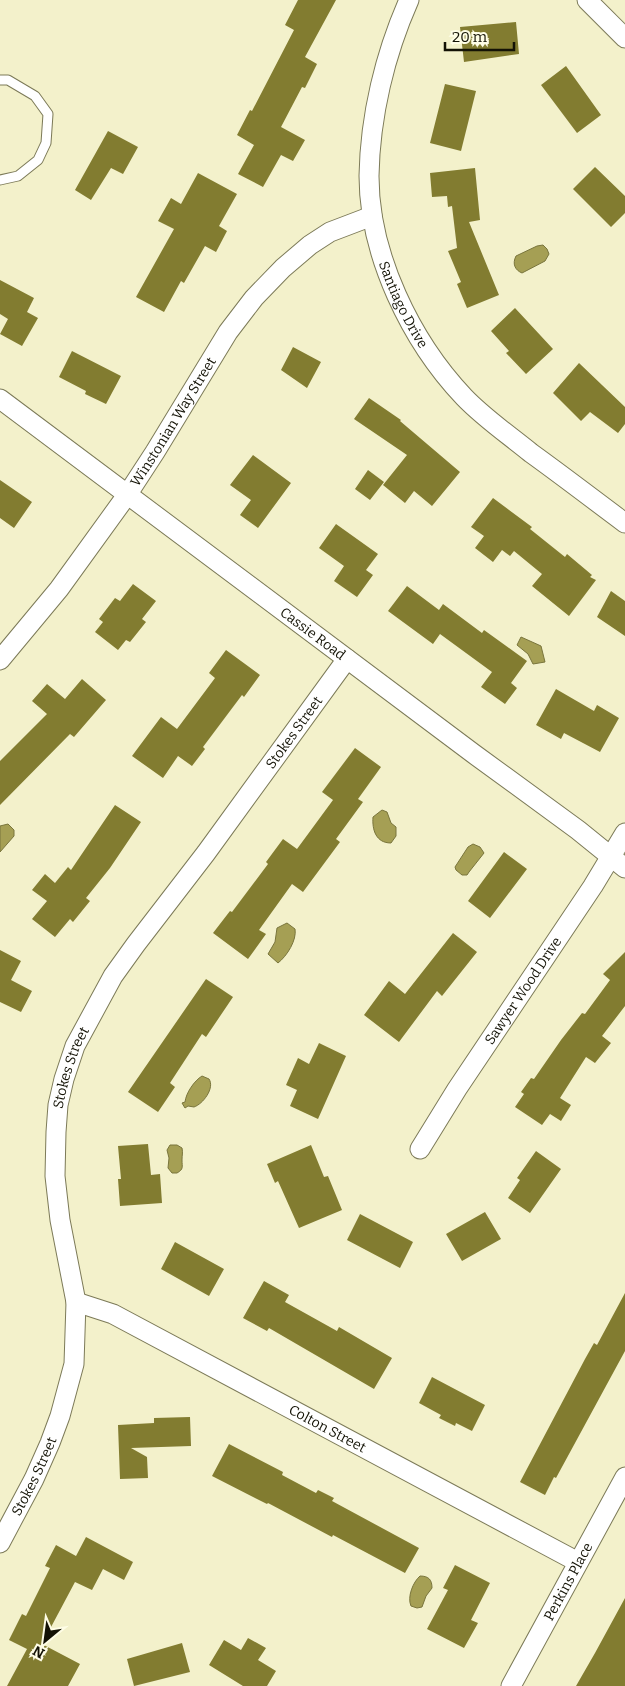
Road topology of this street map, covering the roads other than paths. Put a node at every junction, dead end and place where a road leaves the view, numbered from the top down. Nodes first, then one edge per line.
1 (409, 0) edge
2 (587, 0) edge
3 (625, 38) edge
4 (0, 80) edge
5 (0, 180) edge
6 (372, 216) junction
7 (0, 399) edge
8 (127, 495) junction
9 (625, 523) edge
10 (347, 659) junction
11 (0, 660) edge
12 (625, 833) edge
13 (610, 856) junction
14 (625, 868) edge
15 (420, 1150) dead end
16 (76, 1302) junction
17 (625, 1477) edge
18 (0, 1543) edge
19 (578, 1562) junction
20 (511, 1686) edge

1 - 6 street, Santiago Drive
2 - 3 street
4 - 5 lane
6 - 8 street, Winstonian Way Street
6 - 9 street, Santiago Drive
7 - 8 street, Cassie Road
8 - 10 street, Cassie Road
8 - 11 street, Winstonian Way Street
10 - 13 street, Cassie Road
10 - 16 street, Stokes Street
12 - 13 street, Sawyer Wood Drive
13 - 14 street, Cassie Road
13 - 15 street, Sawyer Wood Drive
16 - 18 street, Stokes Street
16 - 19 street, Colton Street
17 - 19 street, Perkins Place
19 - 20 street, Perkins Place

